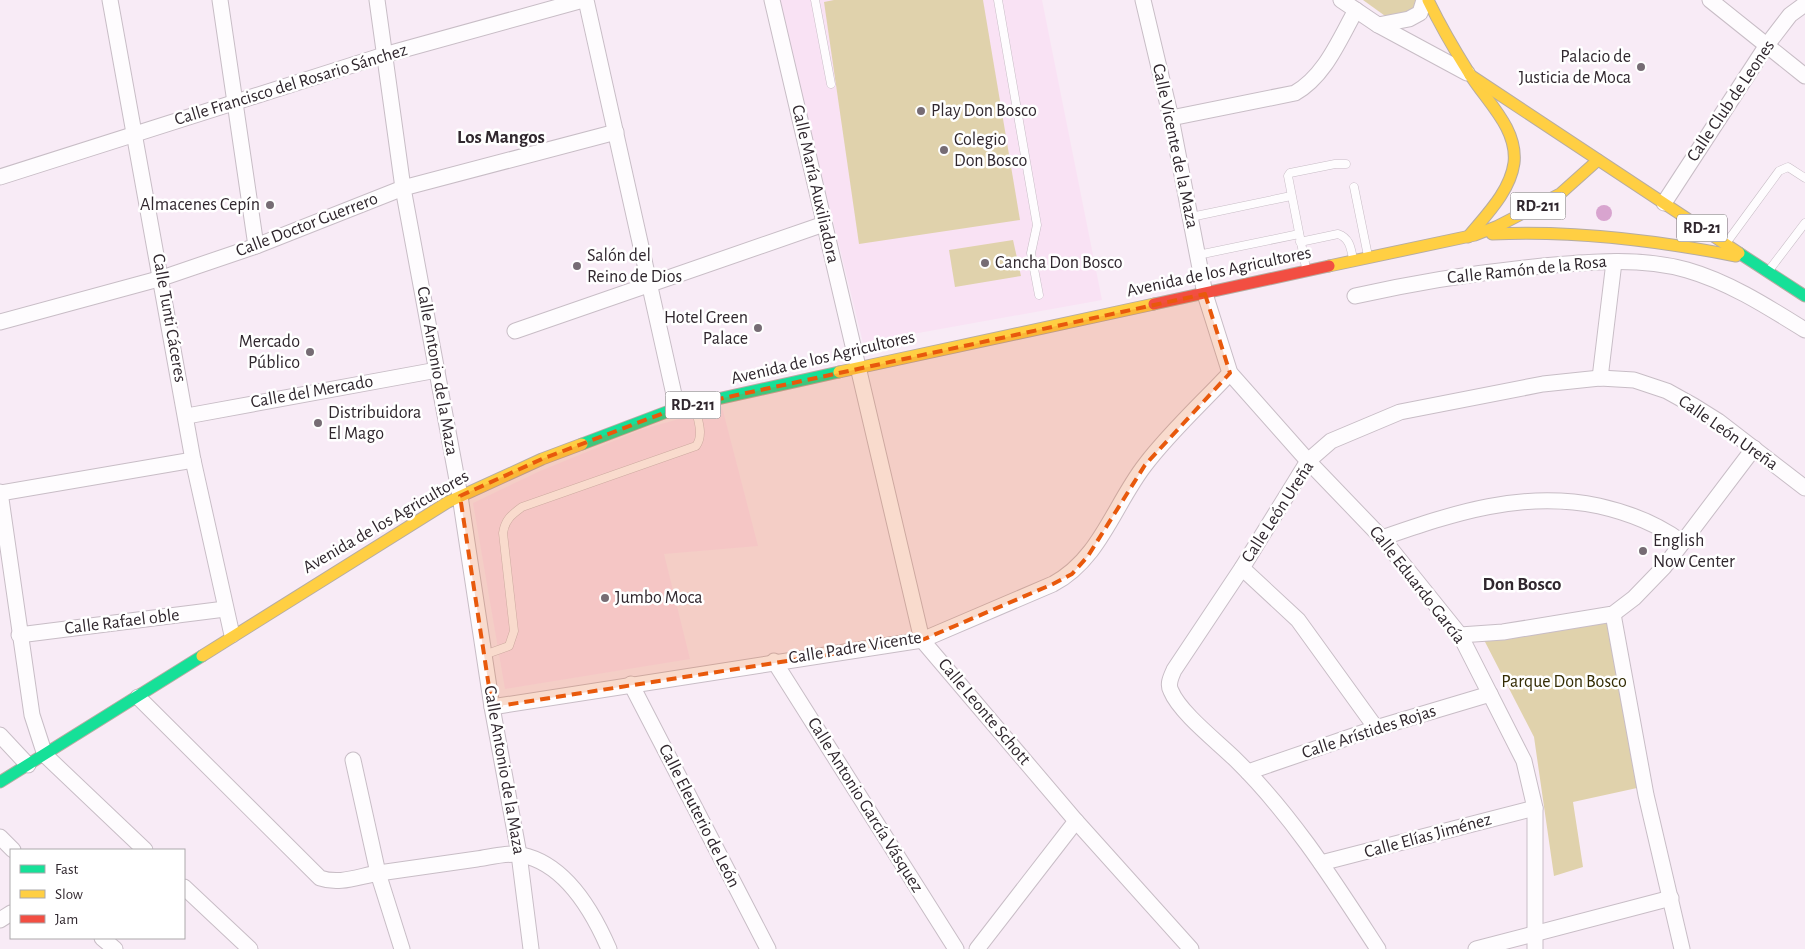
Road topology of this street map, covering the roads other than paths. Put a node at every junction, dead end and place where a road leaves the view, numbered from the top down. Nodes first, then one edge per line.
1 (110, 0) edge
2 (220, 0) edge
3 (376, 0) edge
4 (585, 0) edge
5 (772, 0) edge
6 (815, 0) edge
7 (998, 0) edge
8 (1143, 0) edge
9 (1340, 0) edge
10 (1424, 0) edge
11 (1428, 0) edge
12 (1710, 0) edge
13 (1805, 4) edge
14 (1356, 10) junction
15 (1378, 25) junction
16 (1767, 45) junction
17 (384, 55) junction
18 (1470, 75) junction
19 (1805, 76) edge
20 (831, 84) dead end
21 (235, 102) junction
22 (1171, 118) junction
23 (616, 132) junction
24 (135, 134) junction
25 (1598, 160) junction
26 (1346, 164) dead end
27 (0, 177) edge
28 (1805, 178) edge
29 (1354, 187) dead end
30 (403, 188) junction
31 (1291, 196) junction
32 (1664, 202) junction
33 (1191, 217) junction
34 (1805, 223) edge
35 (824, 224) junction
36 (1471, 236) junction
37 (1300, 238) junction
38 (1726, 243) junction
39 (256, 246) junction
40 (1198, 255) junction
41 (1368, 258) junction
42 (1748, 258) junction
43 (1353, 262) junction
44 (1614, 262) junction
45 (1768, 271) junction
46 (1306, 272) junction
47 (162, 278) junction
48 (648, 286) junction
49 (1205, 294) junction
50 (1040, 295) dead end
51 (1355, 296) dead end
52 (1805, 296) edge
53 (0, 322) edge
54 (1805, 330) edge
55 (515, 331) dead end
56 (860, 367) junction
57 (437, 370) junction
58 (1230, 373) junction
59 (1600, 378) junction
60 (694, 404) junction
61 (677, 408) junction
62 (187, 416) junction
63 (1754, 448) junction
64 (193, 460) junction
65 (1308, 461) junction
66 (1805, 488) edge
67 (0, 493) edge
68 (460, 496) junction
69 (1382, 538) junction
70 (1682, 542) junction
71 (1242, 568) junction
72 (225, 609) junction
73 (1613, 614) junction
74 (20, 635) junction
75 (232, 635) junction
76 (1460, 635) junction
77 (922, 640) junction
78 (484, 654) junction
79 (774, 661) junction
80 (631, 684) junction
81 (1490, 694) junction
82 (138, 696) junction
83 (492, 707) junction
84 (1376, 728) junction
85 (0, 735) edge
86 (45, 755) junction
87 (353, 760) dead end
88 (28, 765) junction
89 (1248, 772) junction
90 (0, 782) edge
91 (1535, 808) junction
92 (1076, 821) junction
93 (0, 837) edge
94 (12, 849) edge
95 (144, 849) edge
96 (519, 854) junction
97 (1321, 863) junction
98 (378, 873) junction
99 (185, 888) edge
100 (1671, 898) junction
101 (1535, 932) junction
102 (103, 939) edge
103 (114, 949) edge
104 (250, 949) edge
105 (402, 949) edge
106 (531, 949) edge
107 (609, 949) edge
108 (768, 949) edge
109 (956, 949) edge
110 (977, 949) edge
111 (1191, 949) edge
112 (1378, 949) edge
113 (1476, 949) edge
114 (1535, 949) edge
115 (1682, 949) edge

1 - 24 street, Calle Tunti Cáceres
2 - 21 street
3 - 17 street, Calle Antonio de la Maza
4 - 17 street, Calle Francisco del Rosario Sánchez
4 - 23 street
5 - 35 street, Calle María Auxiliadora
6 - 20 lane
7 - 50 lane
8 - 22 street, Calle Vicente de la Maza
9 - 14 street
10 - 15 street
11 - 18 main road, RD-21
12 - 16 street
13 - 16 street, Calle Club de Leones
14 - 15 street
14 - 22 street
15 - 18 street
16 - 19 street
16 - 32 street, Calle Club de Leones
17 - 21 street, Calle Francisco del Rosario Sánchez
17 - 30 street, Calle Antonio de la Maza
18 - 25 main road, RD-21
18 - 36 main road
21 - 24 street, Calle Francisco del Rosario Sánchez
21 - 39 street
22 - 33 street, Calle Vicente de la Maza
23 - 30 street, Calle Doctor Guerrero
23 - 48 street
24 - 27 street, Calle Francisco del Rosario Sánchez
24 - 47 street, Calle Tunti Cáceres
25 - 32 main road, RD-21
25 - 36 main road, Avenida de los Agricultores / RD-211
26 - 31 lane
28 - 38 lane
29 - 41 lane
30 - 39 street, Calle Doctor Guerrero
30 - 57 street, Calle Antonio de la Maza
31 - 33 lane
31 - 37 lane
32 - 38 main road, RD-21
33 - 40 street, Calle Vicente de la Maza
34 - 45 lane
35 - 48 street
35 - 56 street, Calle María Auxiliadora
36 - 41 main road, Avenida de los Agricultores / RD-211
36 - 42 main road
37 - 40 lane
37 - 43 lane
37 - 46 lane
38 - 42 main road, RD-21
39 - 47 street, Calle Doctor Guerrero
40 - 49 street, Calle Vicente de la Maza
41 - 43 main road, Avenida de los Agricultores / RD-211
42 - 45 main road, RD-21
43 - 46 main road, Avenida de los Agricultores / RD-211
44 - 51 street, Calle Ramón de la Rosa
44 - 54 street, Calle Ramón de la Rosa
44 - 59 street
45 - 52 main road, RD-21
46 - 49 main road, Avenida de los Agricultores / RD-211
47 - 53 street, Calle Doctor Guerrero
47 - 62 street, Calle Tunti Cáceres
48 - 55 street
48 - 61 street
49 - 56 main road, Avenida de los Agricultores / RD-211
49 - 58 street, Calle Eduardo García
56 - 60 main road, Avenida de los Agricultores / RD-211
56 - 77 street, Calle Leonte Schott
57 - 62 street, Calle del Mercado
57 - 68 street, Calle Antonio de la Maza
58 - 65 street, Calle Eduardo García
58 - 77 street, Calle Padre Vicente
59 - 63 street, Calle León Ureña
59 - 65 street, Calle León Ureña
60 - 61 main road, Avenida de los Agricultores / RD-211
60 - 78 lane
61 - 68 main road, Avenida de los Agricultores / RD-211
62 - 64 street, Calle Tunti Cáceres
63 - 66 street, Calle León Ureña
63 - 70 street
64 - 67 street
64 - 72 street, Calle Tunti Cáceres
65 - 69 street, Calle Eduardo García
65 - 71 street, Calle León Ureña
67 - 74 street
68 - 75 main road, Avenida de los Agricultores / RD-211
68 - 78 street, Calle Antonio de la Maza
69 - 70 street
69 - 76 street, Calle Eduardo García
70 - 73 street
71 - 84 street
71 - 89 street, Calle León Ureña
72 - 74 street, Calle Rafael oble
72 - 75 street, Calle Tunti Cáceres
73 - 76 street
73 - 100 street
74 - 86 street
75 - 82 main road, Avenida de los Agricultores / RD-211
76 - 81 street, Calle Eduardo García
77 - 79 street, Calle Padre Vicente
77 - 92 street, Calle Leonte Schott
78 - 83 street, Calle Antonio de la Maza
79 - 80 street, Calle Padre Vicente
79 - 109 street, Calle Antonio García Vásquez
80 - 83 street, Calle Padre Vicente
80 - 108 street, Calle Eleuterio de León
81 - 84 street, Calle Arístides Rojas
81 - 91 street, Calle Eduardo García
82 - 86 main road, Avenida de los Agricultores / RD-211
82 - 98 street
83 - 96 street, Calle Antonio de la Maza
84 - 89 street, Calle Arístides Rojas
85 - 88 street
86 - 88 main road, Avenida de los Agricultores / RD-211
86 - 95 street
87 - 98 street
88 - 90 main road, Avenida de los Agricultores / RD-211
89 - 97 street, Calle León Ureña
91 - 97 street, Calle Elías Jiménez
91 - 101 street, Calle Eduardo García
92 - 110 street
92 - 111 street, Calle Leonte Schott
93 - 94 street
96 - 98 street
96 - 106 street, Calle Antonio de la Maza
96 - 107 street
97 - 112 street, Calle León Ureña
98 - 105 street
99 - 104 street
100 - 101 street
100 - 115 street
101 - 113 street
101 - 114 street, Calle Eduardo García
102 - 103 street

